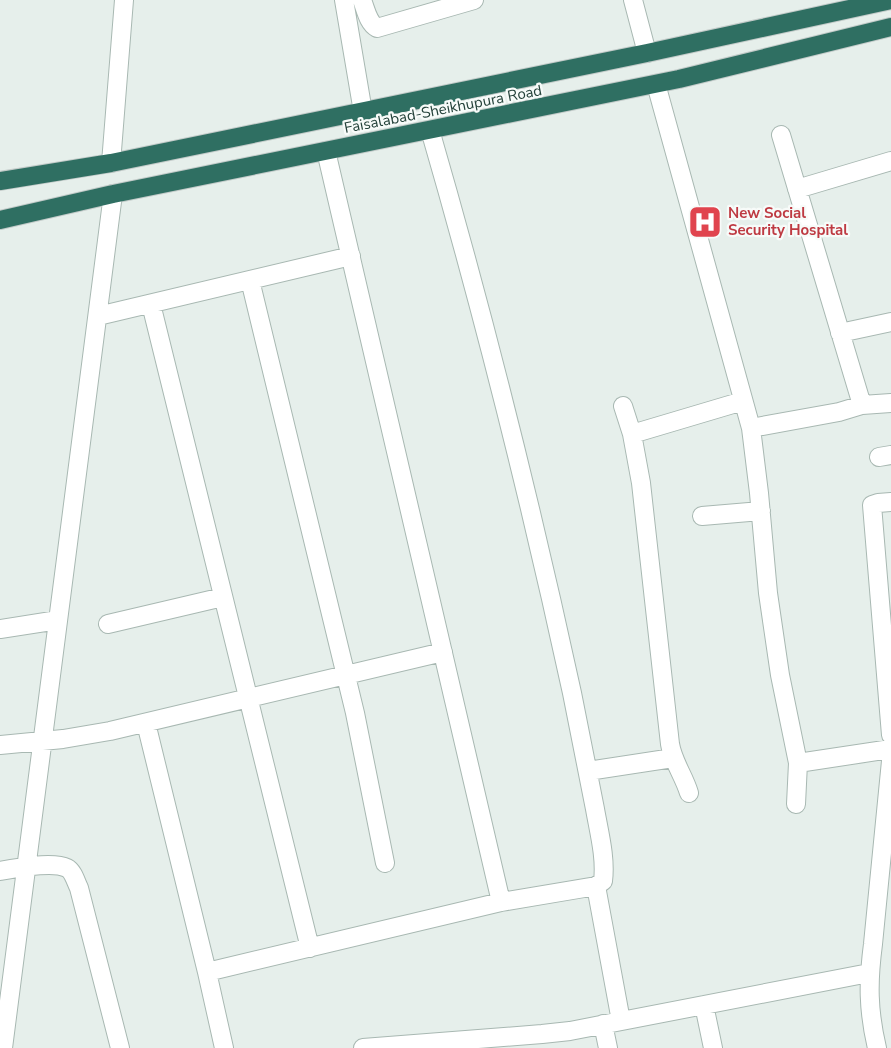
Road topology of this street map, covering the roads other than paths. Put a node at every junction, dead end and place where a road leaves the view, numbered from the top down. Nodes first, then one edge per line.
1 (124, 0) edge
2 (344, 0) edge
3 (362, 0) edge
4 (474, 0) edge
5 (633, 0) edge
6 (891, 0) edge
7 (891, 27) edge
8 (647, 53) junction
9 (656, 84) junction
10 (363, 112) junction
11 (430, 130) junction
12 (781, 135) dead end
13 (326, 151) junction
14 (891, 161) edge
15 (111, 163) junction
16 (0, 181) edge
17 (797, 189) junction
18 (113, 194) junction
19 (0, 220) edge
20 (351, 256) junction
21 (250, 280) junction
22 (151, 304) junction
23 (98, 316) junction
24 (891, 322) edge
25 (840, 333) junction
26 (743, 401) junction
27 (891, 403) edge
28 (862, 405) junction
29 (623, 406) dead end
30 (752, 428) junction
31 (632, 434) junction
32 (891, 502) edge
33 (761, 511) junction
34 (702, 516) dead end
35 (223, 597) junction
36 (58, 620) junction
37 (108, 624) dead end
38 (0, 629) edge
39 (443, 652) junction
40 (346, 676) junction
41 (248, 699) junction
42 (146, 723) junction
43 (891, 735) edge
44 (43, 740) junction
45 (0, 745) edge
46 (891, 749) edge
47 (673, 758) junction
48 (891, 761) edge
49 (798, 763) junction
50 (588, 771) junction
51 (689, 794) dead end
52 (796, 804) dead end
53 (385, 863) dead end
54 (27, 866) junction
55 (0, 871) edge
56 (596, 886) junction
57 (501, 902) junction
58 (310, 948) junction
59 (8, 955) edge
60 (207, 972) junction
61 (869, 973) junction
62 (704, 1005) junction
63 (612, 1023) junction
64 (549, 1041) edge
65 (409, 1046) edge
66 (3, 1048) edge
67 (120, 1048) edge
68 (224, 1048) edge
69 (363, 1048) edge
70 (608, 1048) edge
71 (713, 1048) edge
72 (877, 1048) edge

1 - 15 street
2 - 10 street
3 - 4 street
5 - 8 street
6 - 8 highway, Faisalabad-Sheikhupura Road
7 - 9 highway, Faisalabad-Sheikhupura Road
8 - 10 highway, Faisalabad-Sheikhupura Road
9 - 11 highway, Faisalabad-Sheikhupura Road
9 - 26 street
10 - 15 highway, Faisalabad-Sheikhupura Road
11 - 13 highway, Faisalabad-Sheikhupura Road
11 - 50 street
12 - 17 street
13 - 18 highway, Faisalabad-Sheikhupura Road
13 - 20 street
14 - 17 street
15 - 16 highway, Faisalabad-Sheikhupura Road
17 - 25 street
18 - 19 highway, Faisalabad-Sheikhupura Road
18 - 23 street
20 - 21 street
20 - 39 street
21 - 22 street
21 - 40 street
22 - 23 street
22 - 35 street
23 - 36 street
24 - 25 street
25 - 28 street
26 - 30 street
26 - 31 street
27 - 28 street
28 - 30 street
29 - 31 street
30 - 33 street
31 - 47 street
32 - 43 street
33 - 34 street
33 - 49 street
35 - 37 street
35 - 41 street
36 - 38 street
36 - 44 street
39 - 40 street
39 - 57 street
40 - 41 street
40 - 53 street
41 - 42 street
41 - 58 street
42 - 44 street
42 - 60 street
44 - 45 street
44 - 54 street
46 - 49 street
47 - 50 street
47 - 51 street
48 - 61 street
49 - 52 street
50 - 56 street
54 - 55 street
54 - 59 street
54 - 67 street
56 - 57 street
56 - 63 street
57 - 58 street
58 - 60 street
59 - 66 street
60 - 68 street
61 - 62 street
61 - 72 street
62 - 63 street
62 - 71 street
63 - 64 street
63 - 70 street
64 - 65 street
65 - 69 street

